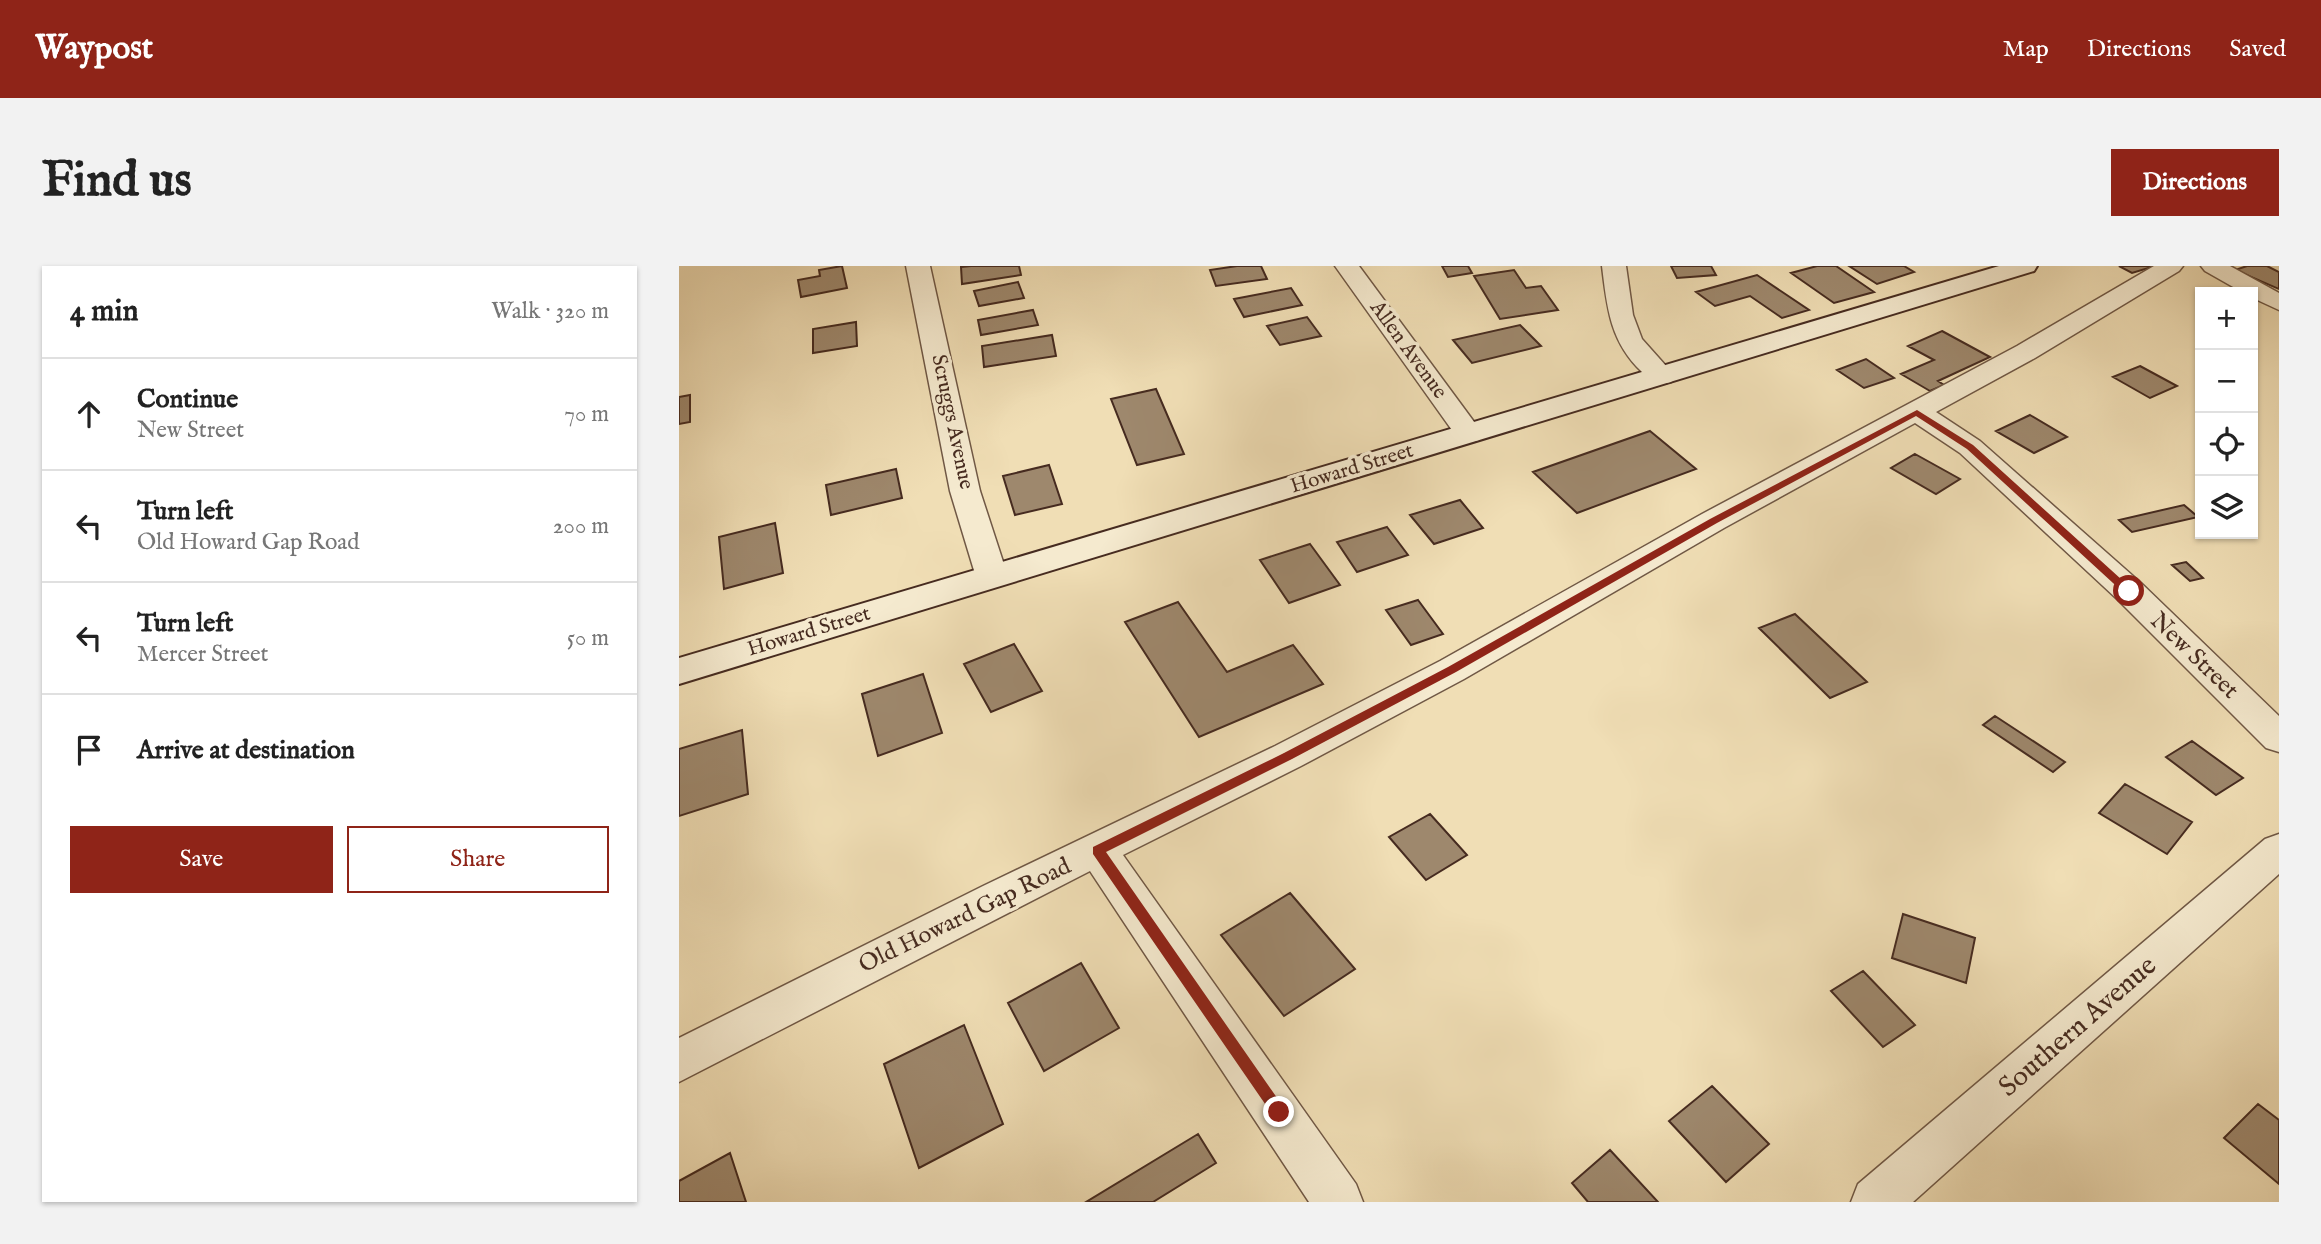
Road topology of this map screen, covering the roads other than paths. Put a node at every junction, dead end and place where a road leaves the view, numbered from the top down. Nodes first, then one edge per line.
1 (918, 266) edge
2 (1347, 266) edge
3 (1614, 266) edge
4 (2025, 266) edge
5 (2171, 266) edge
6 (2213, 266) edge
7 (2279, 303) edge
8 (1662, 376) junction
9 (1917, 412) junction
10 (1469, 434) junction
11 (992, 577) junction
12 (679, 671) edge
13 (2279, 738) edge
14 (1098, 850) junction
15 (2279, 850) edge
16 (679, 1061) edge
17 (1338, 1202) edge
18 (1876, 1202) edge

1 - 11 street, Scruggs Avenue
2 - 10 street, Allen Avenue
3 - 8 street
4 - 8 street, Howard Street
5 - 9 street, Old Howard Gap Road
6 - 7 street
8 - 10 street, Howard Street
9 - 13 street, New Street
9 - 14 street, Old Howard Gap Road
10 - 11 street, Howard Street
11 - 12 street, Howard Street
14 - 16 street, Old Howard Gap Road
14 - 17 street
15 - 18 street, Southern Avenue

